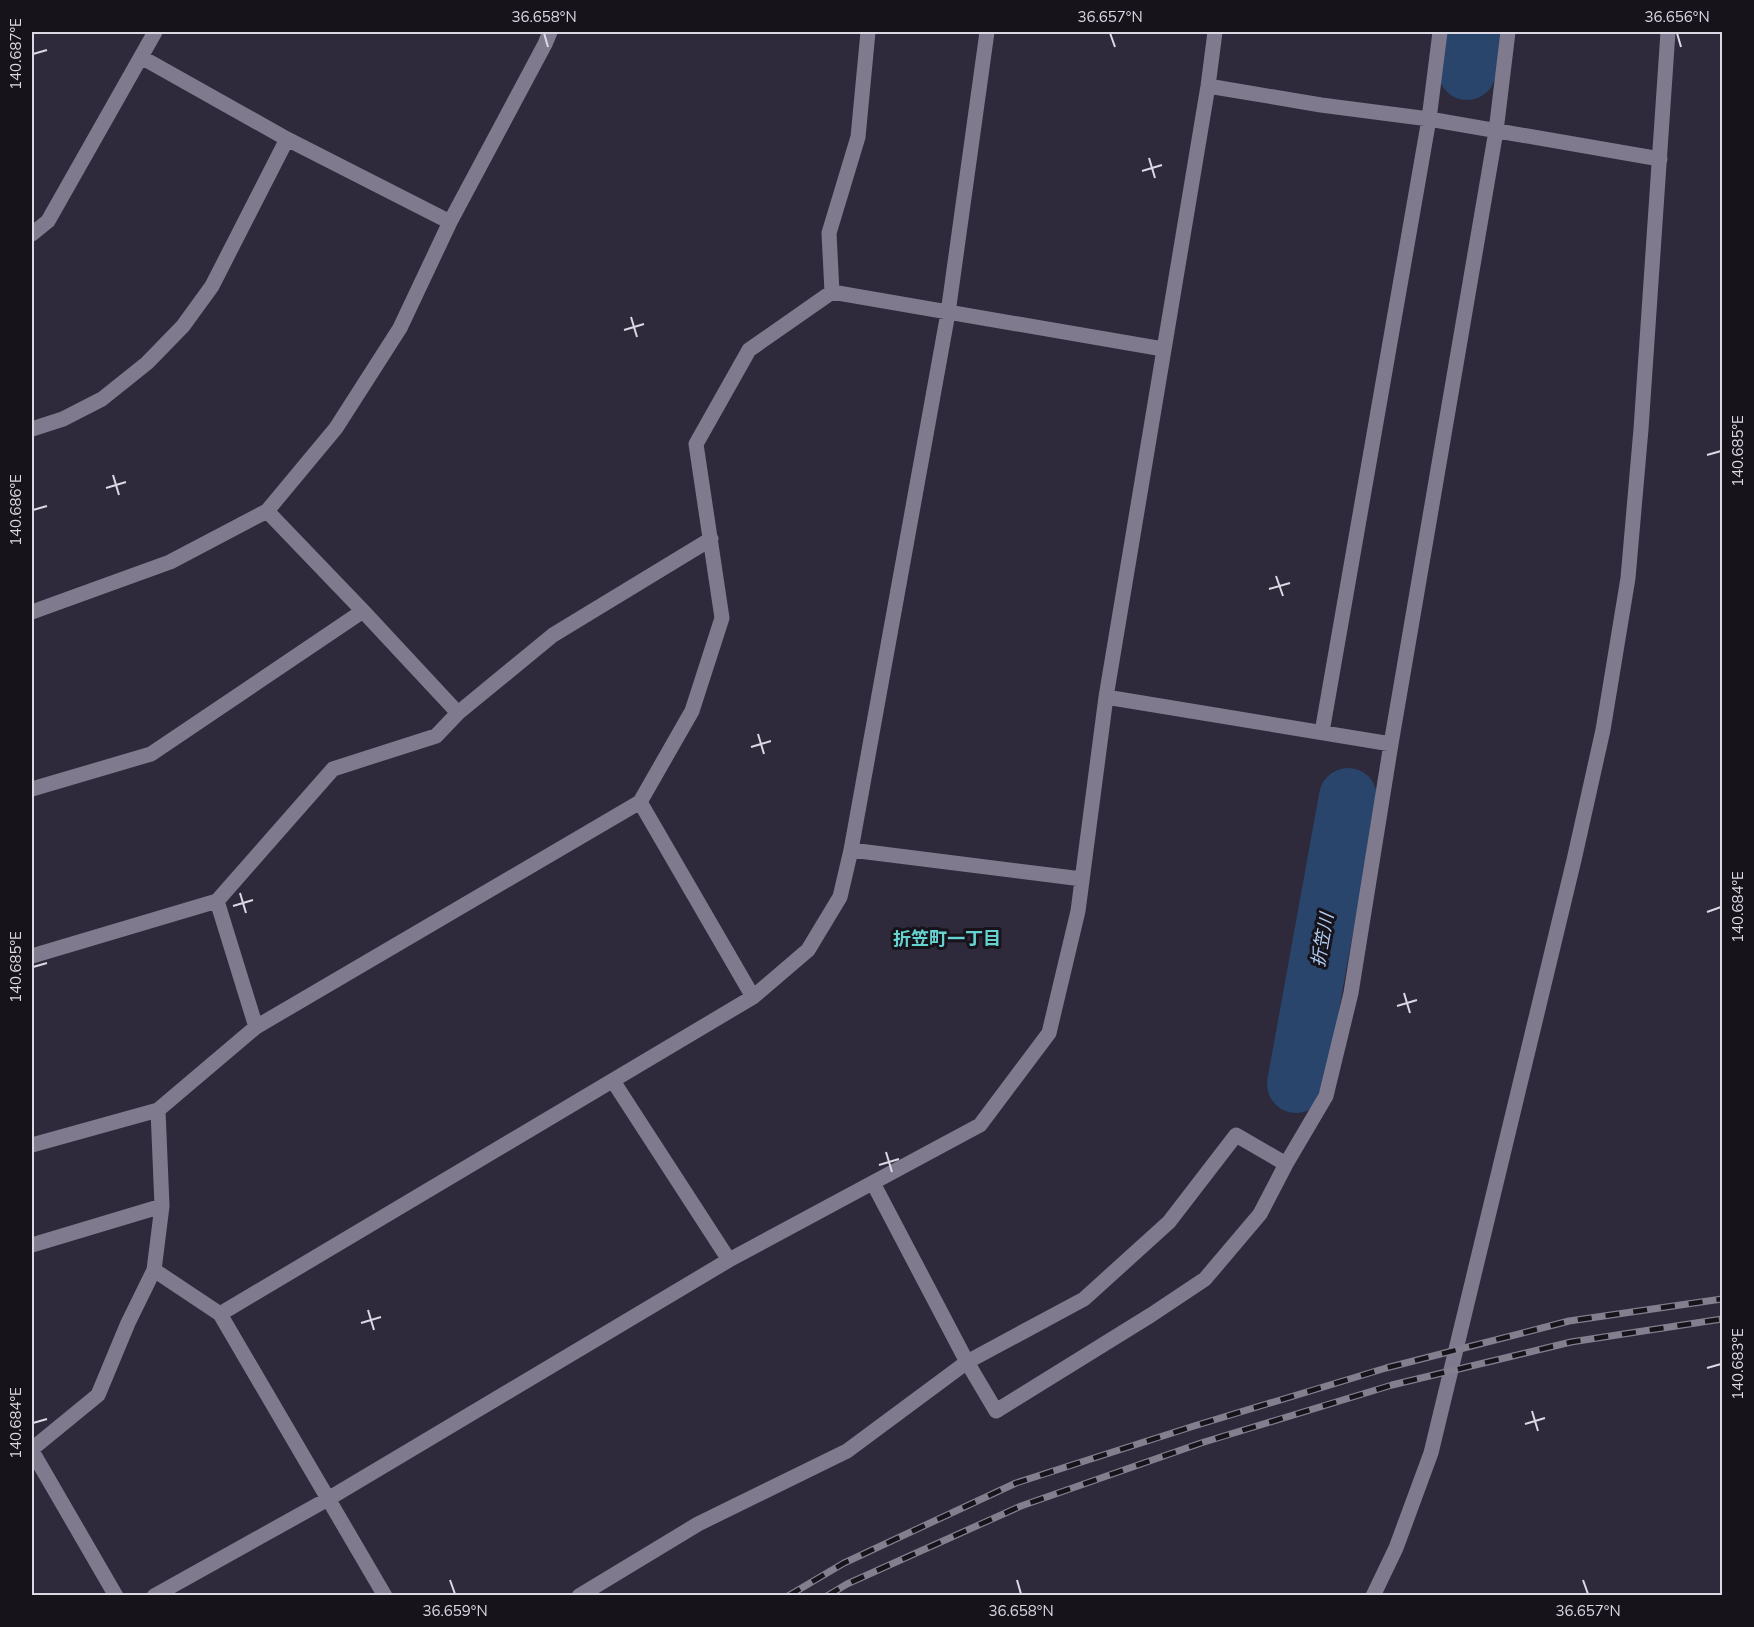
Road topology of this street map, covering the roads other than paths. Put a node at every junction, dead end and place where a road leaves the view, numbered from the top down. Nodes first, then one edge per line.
1 (155, 32) edge
2 (550, 32) edge
3 (868, 32) edge
4 (987, 32) edge
5 (1215, 32) edge
6 (1440, 32) edge
7 (1508, 32) edge
8 (1668, 32) edge
9 (141, 57) junction
10 (1208, 86) junction
11 (1429, 119) junction
12 (1496, 131) junction
13 (287, 139) junction
14 (1660, 159) junction
15 (450, 222) junction
16 (32, 234) edge
17 (832, 292) junction
18 (948, 312) junction
19 (1163, 349) junction
20 (32, 429) edge
21 (267, 511) junction
22 (711, 539) junction
23 (363, 611) junction
24 (32, 612) edge
25 (1106, 697) junction
26 (458, 713) junction
27 (1322, 732) junction
28 (1391, 744) junction
29 (32, 789) edge
30 (640, 802) junction
31 (851, 850) junction
32 (1082, 879) junction
33 (217, 901) junction
34 (32, 956) edge
35 (753, 997) junction
36 (256, 1027) junction
37 (613, 1081) junction
38 (158, 1110) junction
39 (32, 1145) edge
40 (1286, 1164) junction
41 (873, 1182) junction
42 (162, 1206) junction
43 (32, 1245) edge
44 (729, 1260) junction
45 (154, 1270) junction
46 (220, 1314) junction
47 (967, 1362) junction
48 (32, 1450) edge
49 (328, 1499) junction
50 (116, 1596) edge
51 (154, 1596) edge
52 (385, 1596) edge
53 (579, 1596) edge
54 (1373, 1596) edge

1 - 9 street
2 - 15 street
3 - 17 street
4 - 18 street
5 - 10 street
6 - 11 street
7 - 12 street
8 - 14 street
9 - 13 street
9 - 16 street
10 - 11 street
10 - 19 street
11 - 12 street
11 - 27 street
12 - 14 street
12 - 28 street
13 - 15 street
13 - 20 street
14 - 54 street
15 - 21 street
17 - 18 street
17 - 22 street
18 - 19 street
18 - 31 street
19 - 25 street
21 - 23 street
21 - 24 street
22 - 26 street
22 - 30 street
23 - 26 street
23 - 29 street
25 - 27 street
25 - 32 street
26 - 33 street
27 - 28 street
28 - 40 street
30 - 35 street
30 - 36 street
31 - 32 street
31 - 35 street
32 - 41 street
33 - 34 street
33 - 36 street
35 - 37 street
36 - 38 street
37 - 44 street
37 - 46 street
38 - 39 street
38 - 42 street
40 - 47 street
40 - 47 street
41 - 44 street
41 - 47 street
42 - 43 street
42 - 45 street
44 - 49 street
45 - 46 street
45 - 48 street
46 - 49 street
47 - 53 street
48 - 50 street
49 - 51 street
49 - 52 street

